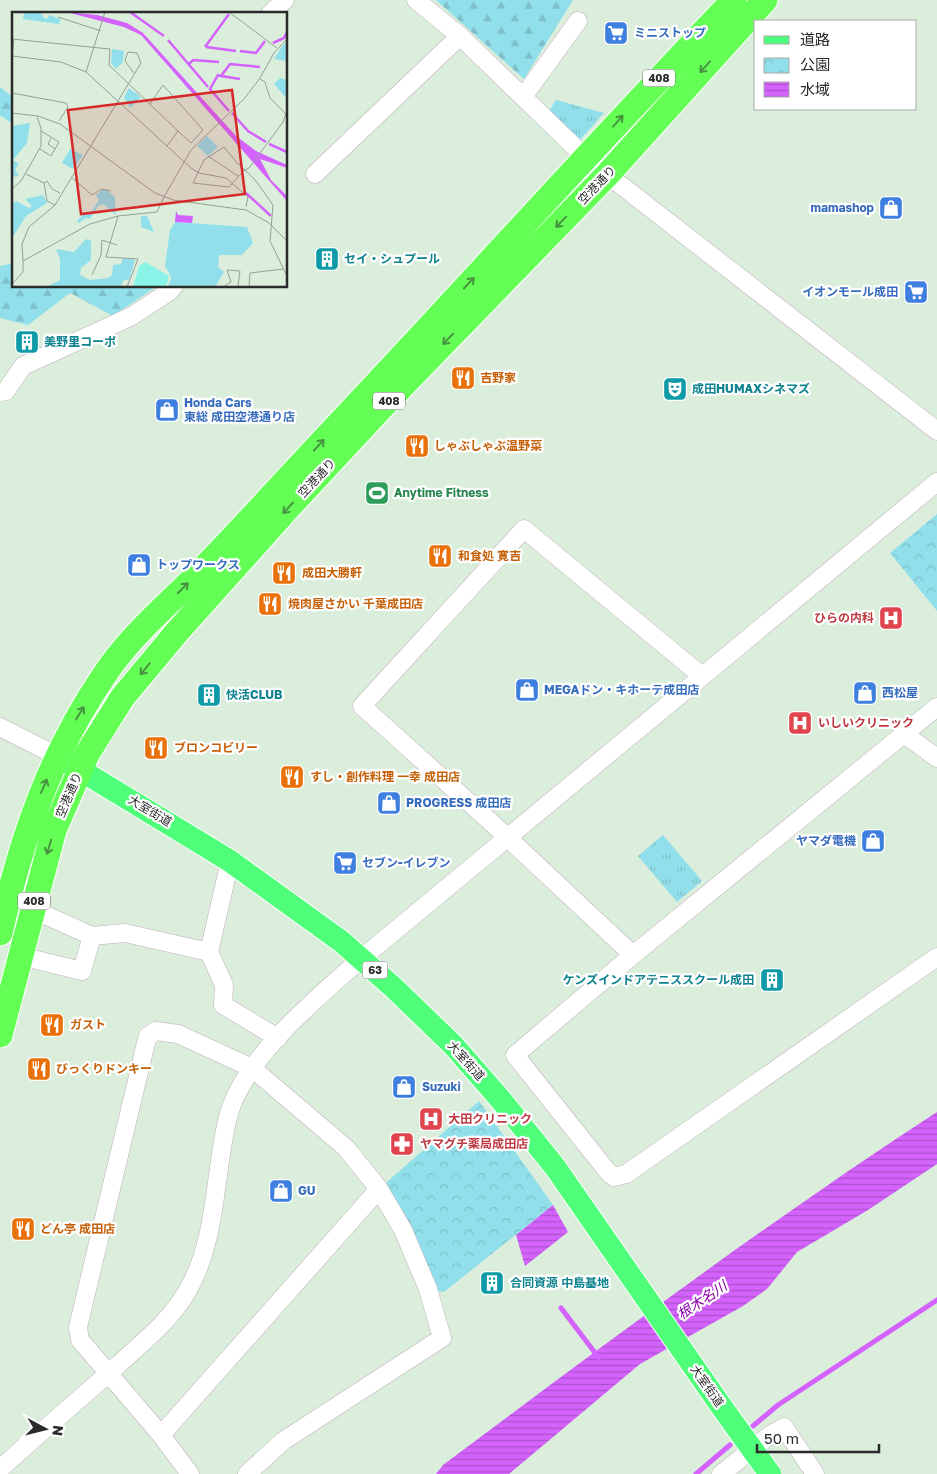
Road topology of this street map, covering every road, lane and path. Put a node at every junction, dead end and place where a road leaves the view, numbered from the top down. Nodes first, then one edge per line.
1 (286, 0) edge
2 (416, 0) edge
3 (734, 0) edge
4 (765, 0) edge
5 (272, 12) edge
6 (578, 20) dead end
7 (460, 36) junction
8 (523, 97) junction
9 (586, 158) junction
10 (315, 174) dead end
11 (607, 175) junction
12 (172, 289) edge
13 (0, 392) edge
14 (937, 431) edge
15 (937, 482) edge
16 (702, 676) junction
17 (937, 707) edge
18 (0, 727) edge
19 (904, 734) junction
20 (57, 756) junction
21 (937, 758) edge
22 (80, 770) junction
23 (507, 837) junction
24 (230, 861) junction
25 (32, 909) junction
26 (0, 933) edge
27 (92, 936) junction
28 (209, 952) junction
29 (633, 955) junction
30 (20, 956) junction
31 (937, 957) edge
32 (362, 958) junction
33 (0, 1035) edge
34 (278, 1038) junction
35 (252, 1068) junction
36 (379, 1189) junction
37 (110, 1373) junction
38 (161, 1435) junction
39 (0, 1469) edge
40 (190, 1474) edge
41 (247, 1474) edge
42 (721, 1474) edge
43 (770, 1474) edge
44 (815, 1474) edge

1 - 5 street
2 - 7 street
9 -> 3 highway, 空港通り / 408
4 -> 11 highway, 空港通り / 408
6 - 8 street
7 - 8 street
7 - 10 street
8 - 9 street
9 - 11 street
20 -> 9 highway, 空港通り / 408
11 - 14 street
11 -> 22 highway, 空港通り / 408
12 - 13 street
15 - 16 street
16 - 23 street
16 - 23 street
17 - 19 street
18 - 20 street
19 - 21 street
19 - 29 street
20 - 22 main road, 大室街道 / 63
26 -> 20 highway, 空港通り / 408
22 - 24 main road, 大室街道 / 63
22 -> 25 highway, 空港通り / 408
23 - 29 street
23 - 32 street
24 - 28 street
24 - 32 main road, 大室街道 / 63
25 - 27 street
25 - 30 highway, 空港通り / 408
27 - 28 street
27 - 30 street
28 - 34 street
29 - 31 street
30 - 33 highway, 空港通り / 408
32 - 34 street
32 - 43 main road, 大室街道 / 63, bridge
34 - 35 street
35 - 36 street
35 - 37 street
35 - 37 street
36 - 38 street
36 - 41 street
37 - 38 street
37 - 39 street
38 - 40 street
42 - 44 street

